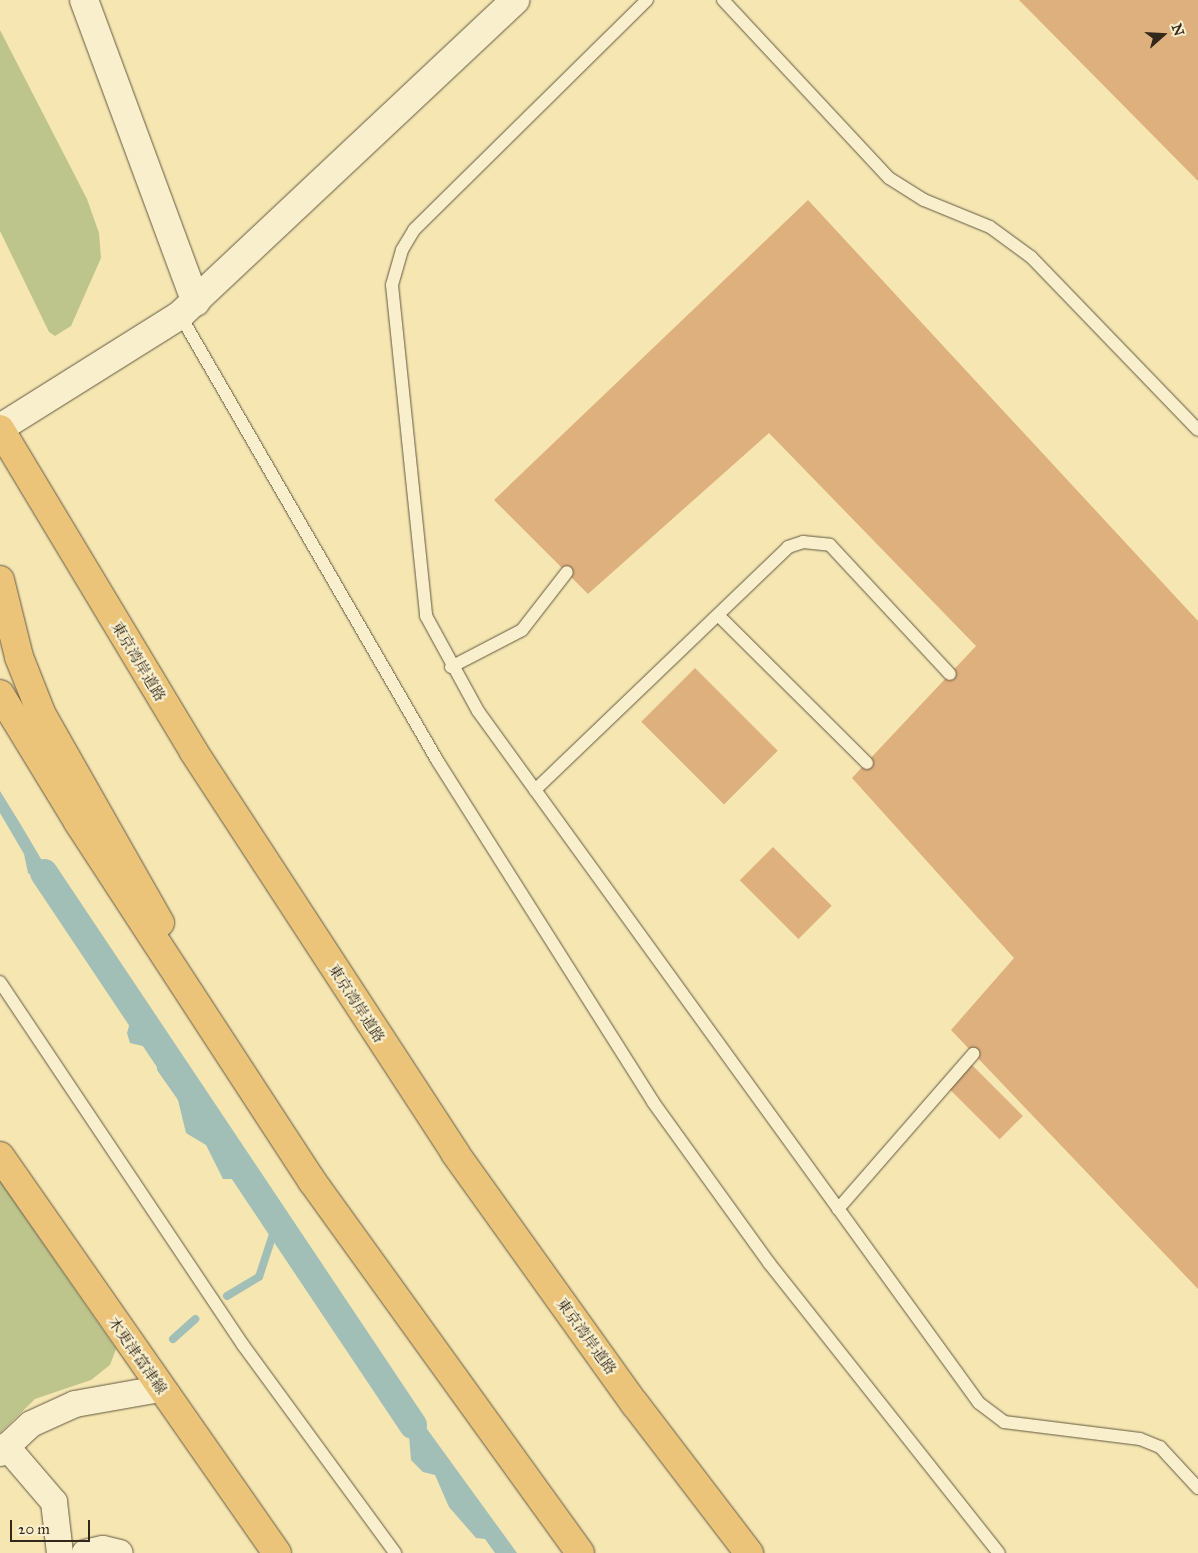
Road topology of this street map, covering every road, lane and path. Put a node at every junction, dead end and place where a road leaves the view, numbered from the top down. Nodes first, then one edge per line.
1 (84, 0) edge
2 (515, 0) edge
3 (647, 0) edge
4 (723, 0) edge
5 (188, 308) junction
6 (0, 428) edge
7 (1198, 430) edge
8 (567, 572) dead end
9 (0, 580) edge
10 (718, 615) junction
11 (451, 668) junction
12 (950, 674) dead end
13 (0, 694) edge
14 (867, 763) dead end
15 (535, 790) junction
16 (0, 982) edge
17 (212, 1031) junction
18 (973, 1054) dead end
19 (0, 1156) edge
20 (838, 1209) junction
21 (159, 1389) junction
22 (4, 1444) edge
23 (1198, 1488) edge
24 (60, 1553) edge
25 (86, 1553) edge
26 (120, 1553) edge
27 (277, 1553) edge
28 (395, 1553) edge
29 (580, 1553) edge
30 (749, 1553) edge
31 (999, 1553) edge

1 - 5 street
2 - 5 street
3 - 11 lane
4 - 7 lane
5 - 6 street
5 - 31 lane
6 - 30 main road, 東京湾岸道路
8 - 11 lane
9 - 17 main road
10 - 12 lane
10 - 14 lane
10 - 15 lane
11 - 15 lane
13 - 17 main road
15 - 20 lane
16 - 28 lane
17 - 29 main road
18 - 20 lane
19 - 21 main road, 木更津富津線
20 - 23 lane
21 - 22 street
21 - 27 main road, 木更津富津線
22 - 24 street
25 - 26 street

